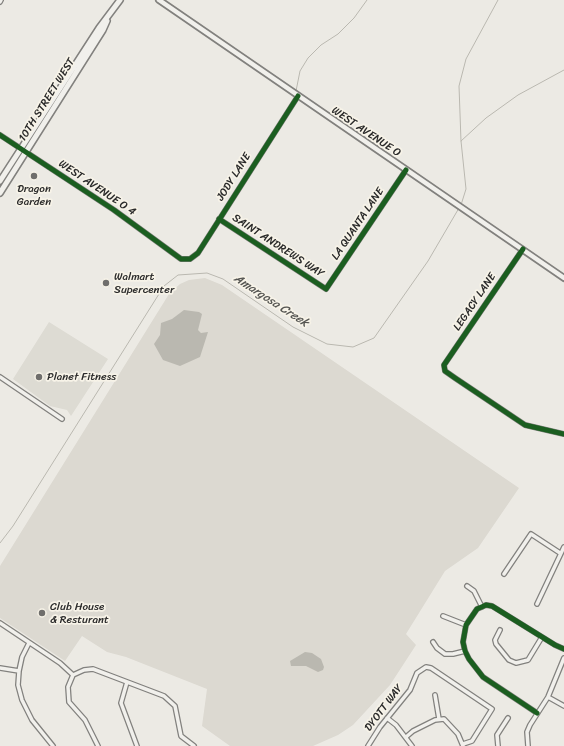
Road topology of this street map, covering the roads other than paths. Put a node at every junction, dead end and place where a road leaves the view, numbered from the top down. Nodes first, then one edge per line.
1 (120, 0) edge
2 (159, 0) edge
3 (298, 96) junction
4 (0, 135) edge
5 (24, 150) junction
6 (406, 170) junction
7 (0, 181) edge
8 (0, 193) edge
9 (219, 219) junction
10 (523, 249) junction
11 (181, 259) joint
12 (564, 278) edge
13 (326, 289) joint
14 (0, 377) edge
15 (62, 418) dead end
16 (564, 434) edge
17 (564, 547) edge
18 (560, 553) junction
19 (504, 574) dead end
20 (468, 586) dead end
21 (537, 604) dead end
22 (482, 606) junction
23 (443, 616) dead end
24 (0, 624) edge
25 (466, 625) junction
26 (500, 630) dead end
27 (542, 637) junction
28 (433, 642) dead end
29 (29, 643) junction
30 (564, 649) edge
31 (465, 650) junction
32 (564, 658) edge
33 (0, 668) edge
34 (19, 671) junction
35 (73, 675) junction
36 (127, 682) junction
37 (435, 695) dead end
38 (548, 696) junction
39 (564, 706) edge
40 (537, 714) junction
41 (387, 718) junction
42 (439, 718) junction
43 (508, 718) dead end
44 (406, 737) junction
45 (463, 745) edge
46 (53, 746) edge
47 (98, 746) edge
48 (137, 746) edge
49 (194, 746) edge
50 (368, 746) edge
51 (412, 746) edge
52 (498, 746) edge
53 (528, 746) edge

1 - 5 main road, 10TH STREET WEST
2 - 3 main road, WEST AVENUE O
3 - 6 main road, WEST AVENUE O
3 - 9 street, JODY LANE
4 - 5 street, WEST AVENUE O 4
5 - 7 main road, 10TH STREET WEST
5 - 8 main road, 10TH STREET WEST
5 - 11 street, WEST AVENUE O 4
6 - 10 main road, WEST AVENUE O
6 - 13 street, LA QUANTA LANE
9 - 11 street, JODY LANE
9 - 13 street, SAINT ANDREWS WAY
10 - 12 main road, WEST AVENUE O
10 - 16 street, LEGACY LANE
14 - 15 street
17 - 18 street
18 - 19 street
18 - 21 street
20 - 22 street
22 - 25 street
22 - 27 street
23 - 25 street
24 - 29 street
25 - 31 street
26 - 27 street
27 - 30 street
28 - 31 street
29 - 34 street
29 - 35 street
31 - 40 street
32 - 38 street
33 - 34 street
34 - 46 street
35 - 36 street
35 - 47 street
36 - 48 street
36 - 49 street
37 - 42 street
38 - 39 street
38 - 40 street
40 - 53 street
41 - 44 street
41 - 45 street, DYOTT WAY
41 - 50 street, DYOTT WAY
42 - 44 street
42 - 45 street
43 - 52 street
44 - 51 street

